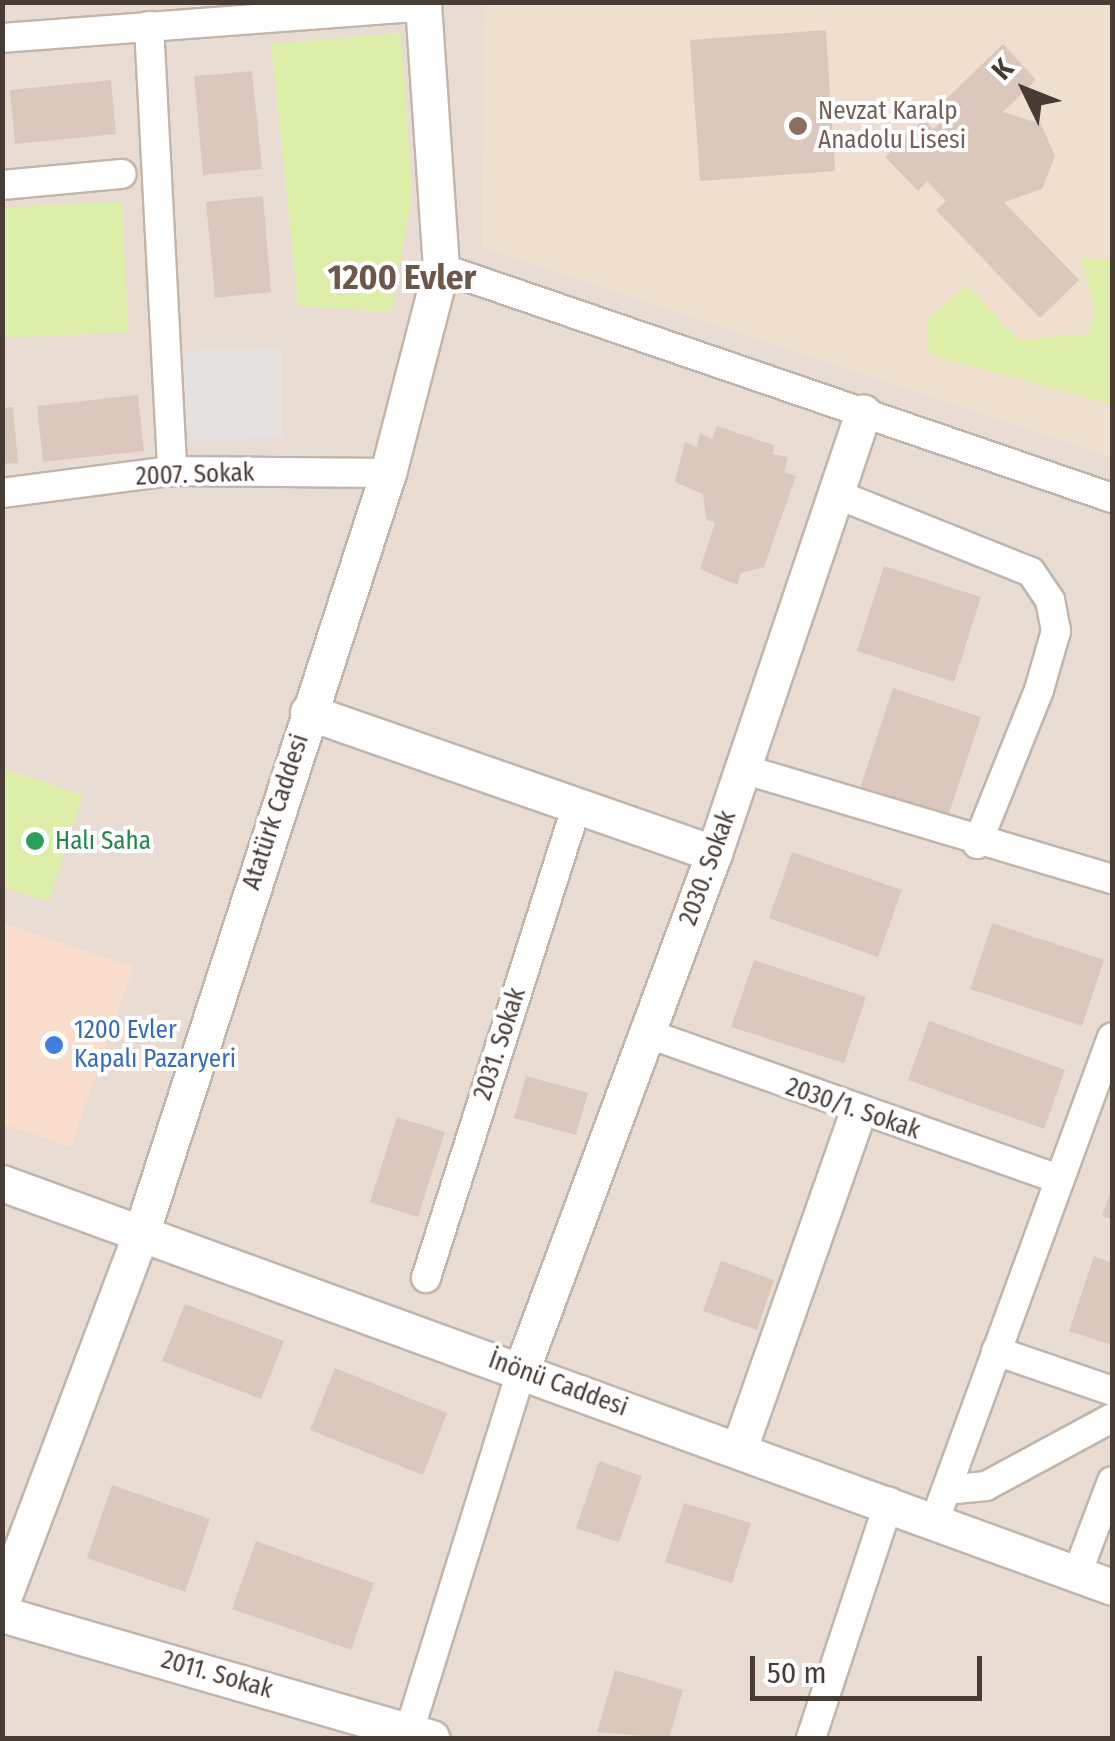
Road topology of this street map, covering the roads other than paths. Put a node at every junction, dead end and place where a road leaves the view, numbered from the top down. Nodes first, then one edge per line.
1 (423, 4) edge
2 (261, 8) edge
3 (150, 26) junction
4 (2, 38) edge
5 (121, 174) dead end
6 (2, 185) edge
7 (441, 268) junction
8 (863, 412) junction
9 (172, 472) junction
10 (388, 474) junction
11 (2, 493) edge
12 (836, 494) junction
13 (1112, 498) edge
14 (308, 712) junction
15 (743, 769) junction
16 (574, 810) junction
17 (978, 844) junction
18 (714, 853) junction
19 (1112, 879) edge
20 (649, 1034) junction
21 (1112, 1037) edge
22 (857, 1112) junction
23 (1059, 1178) junction
24 (2, 1184) edge
25 (141, 1234) junction
26 (426, 1278) dead end
27 (996, 1351) junction
28 (520, 1371) junction
29 (1112, 1392) edge
30 (1112, 1418) edge
31 (740, 1449) junction
32 (1112, 1481) edge
33 (889, 1502) junction
34 (941, 1505) junction
35 (1077, 1574) junction
36 (1112, 1588) edge
37 (2, 1601) edge
38 (2, 1614) edge
39 (414, 1735) edge
40 (811, 1738) edge

1 - 2 street
1 - 7 street, Atatürk Caddesi
2 - 3 street
3 - 4 street
3 - 9 street
5 - 6 street
7 - 8 street
7 - 10 street, Atatürk Caddesi
8 - 12 street, 2030. Sokak
8 - 13 street
9 - 10 street, 2007. Sokak
9 - 11 street, 2007. Sokak
10 - 14 street, Atatürk Caddesi
12 - 15 street, 2030. Sokak
12 - 17 street
14 - 16 street
14 - 25 street, Atatürk Caddesi
15 - 17 street
15 - 18 street, 2030. Sokak
16 - 18 street
16 - 26 street, 2031. Sokak
17 - 19 street
18 - 20 street, 2030. Sokak
20 - 22 street, 2030/1. Sokak
20 - 28 street, 2030. Sokak
21 - 23 street
22 - 23 street, 2030/1. Sokak
22 - 31 street
23 - 27 street
24 - 25 street, İnönü Caddesi
25 - 28 street, İnönü Caddesi
25 - 37 street, Atatürk Caddesi
27 - 29 street
27 - 34 street
28 - 31 street, İnönü Caddesi
28 - 39 street
30 - 34 street
31 - 33 street, İnönü Caddesi
32 - 35 street
33 - 34 street, İnönü Caddesi
33 - 40 street
34 - 35 street, İnönü Caddesi
35 - 36 street, İnönü Caddesi
38 - 39 street, 2011. Sokak

